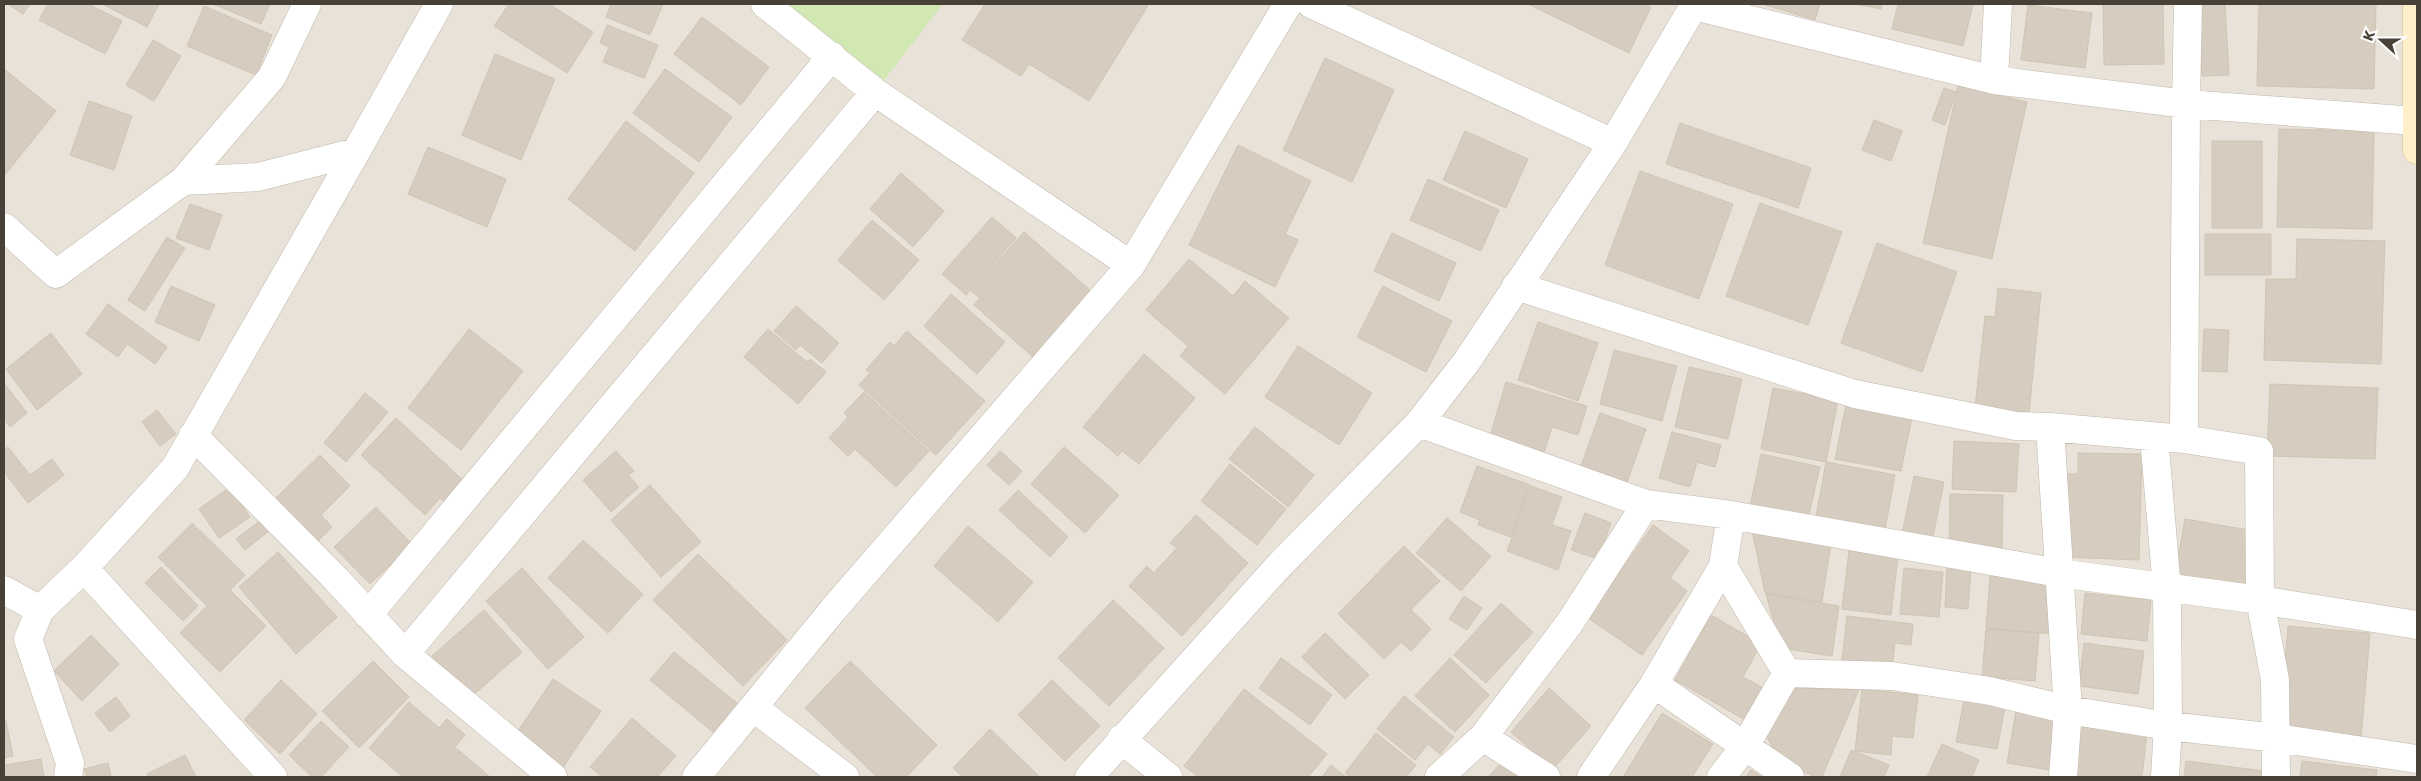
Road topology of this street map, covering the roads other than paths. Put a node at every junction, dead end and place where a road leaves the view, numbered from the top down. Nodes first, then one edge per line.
1 (306, 4) edge
2 (439, 4) edge
3 (765, 4) edge
4 (1288, 4) edge
5 (1311, 4) edge
6 (1998, 4) edge
7 (2188, 4) edge
8 (2417, 4) edge
9 (1694, 5) edge
10 (832, 56) junction
11 (1994, 80) junction
12 (875, 92) junction
13 (2186, 104) junction
14 (2416, 121) edge
15 (1613, 143) junction
16 (2417, 150) edge
17 (356, 152) junction
18 (183, 181) junction
19 (4, 226) edge
20 (1131, 265) junction
21 (1516, 286) junction
22 (1419, 423) junction
23 (2050, 427) junction
24 (193, 435) junction
25 (2154, 438) junction
26 (2184, 439) junction
27 (1646, 504) junction
28 (1731, 515) junction
29 (1724, 566) junction
30 (84, 568) junction
31 (2059, 573) junction
32 (2167, 588) junction
33 (4, 590) edge
34 (2260, 600) junction
35 (40, 610) junction
36 (368, 615) junction
37 (2417, 625) edge
38 (405, 654) junction
39 (1787, 673) junction
40 (1654, 684) junction
41 (754, 708) junction
42 (2068, 710) junction
43 (2168, 726) junction
44 (1483, 737) junction
45 (2277, 738) junction
46 (1121, 739) junction
47 (1744, 748) junction
48 (2417, 760) edge
49 (68, 777) edge
50 (273, 777) edge
51 (553, 777) edge
52 (696, 777) edge
53 (845, 777) edge
54 (1089, 777) edge
55 (1168, 777) edge
56 (1439, 777) edge
57 (1546, 777) edge
58 (1591, 777) edge
59 (1721, 777) edge
60 (1790, 777) edge
61 (2063, 777) edge
62 (2165, 777) edge
63 (2276, 777) edge

1 - 18 street
2 - 17 street
3 - 10 street
4 - 20 street
5 - 15 street
6 - 11 street
7 - 13 street
8 - 14 main road
9 - 11 street
9 - 15 street
10 - 12 street
10 - 36 street
11 - 13 street
12 - 20 street
12 - 38 street
13 - 14 street
13 - 26 street
14 - 16 main road
15 - 21 street
17 - 18 street
17 - 24 street
18 - 19 street
20 - 41 street
21 - 22 street
21 - 23 street
22 - 27 street
22 - 46 street
23 - 25 street
23 - 31 street
24 - 30 street
24 - 36 street
25 - 26 street
25 - 32 street
26 - 34 street
27 - 28 street
27 - 44 street
28 - 29 street
28 - 31 street
29 - 39 street
29 - 40 street
30 - 35 street
30 - 50 street
31 - 32 street
31 - 42 street
32 - 34 street
32 - 43 street
33 - 35 street
34 - 37 street
34 - 45 street
35 - 49 street
36 - 38 street
38 - 51 street
39 - 42 street
39 - 47 street
40 - 47 street
40 - 58 street
41 - 52 street
41 - 53 street
42 - 43 street
42 - 61 street
43 - 45 street
43 - 62 street
44 - 56 street
44 - 57 street
45 - 48 street
45 - 63 street
46 - 54 street
46 - 55 street
47 - 59 street
47 - 60 street

